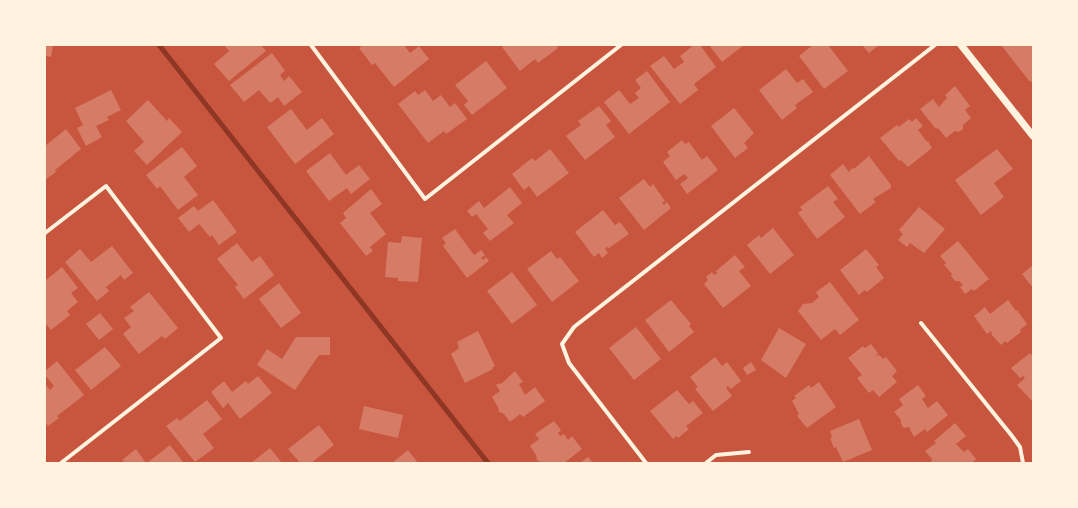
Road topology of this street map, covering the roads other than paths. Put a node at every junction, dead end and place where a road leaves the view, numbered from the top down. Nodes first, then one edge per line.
1 (311, 45) edge
2 (621, 45) edge
3 (935, 45) edge
4 (961, 45) edge
5 (1033, 136) edge
6 (45, 233) edge
7 (921, 323) dead end
8 (749, 452) dead end
9 (60, 463) edge
10 (646, 463) edge
11 (706, 463) edge
12 (1023, 463) edge

1 - 2 street
3 - 10 street
4 - 5 street
6 - 9 street
7 - 12 street
8 - 11 street

